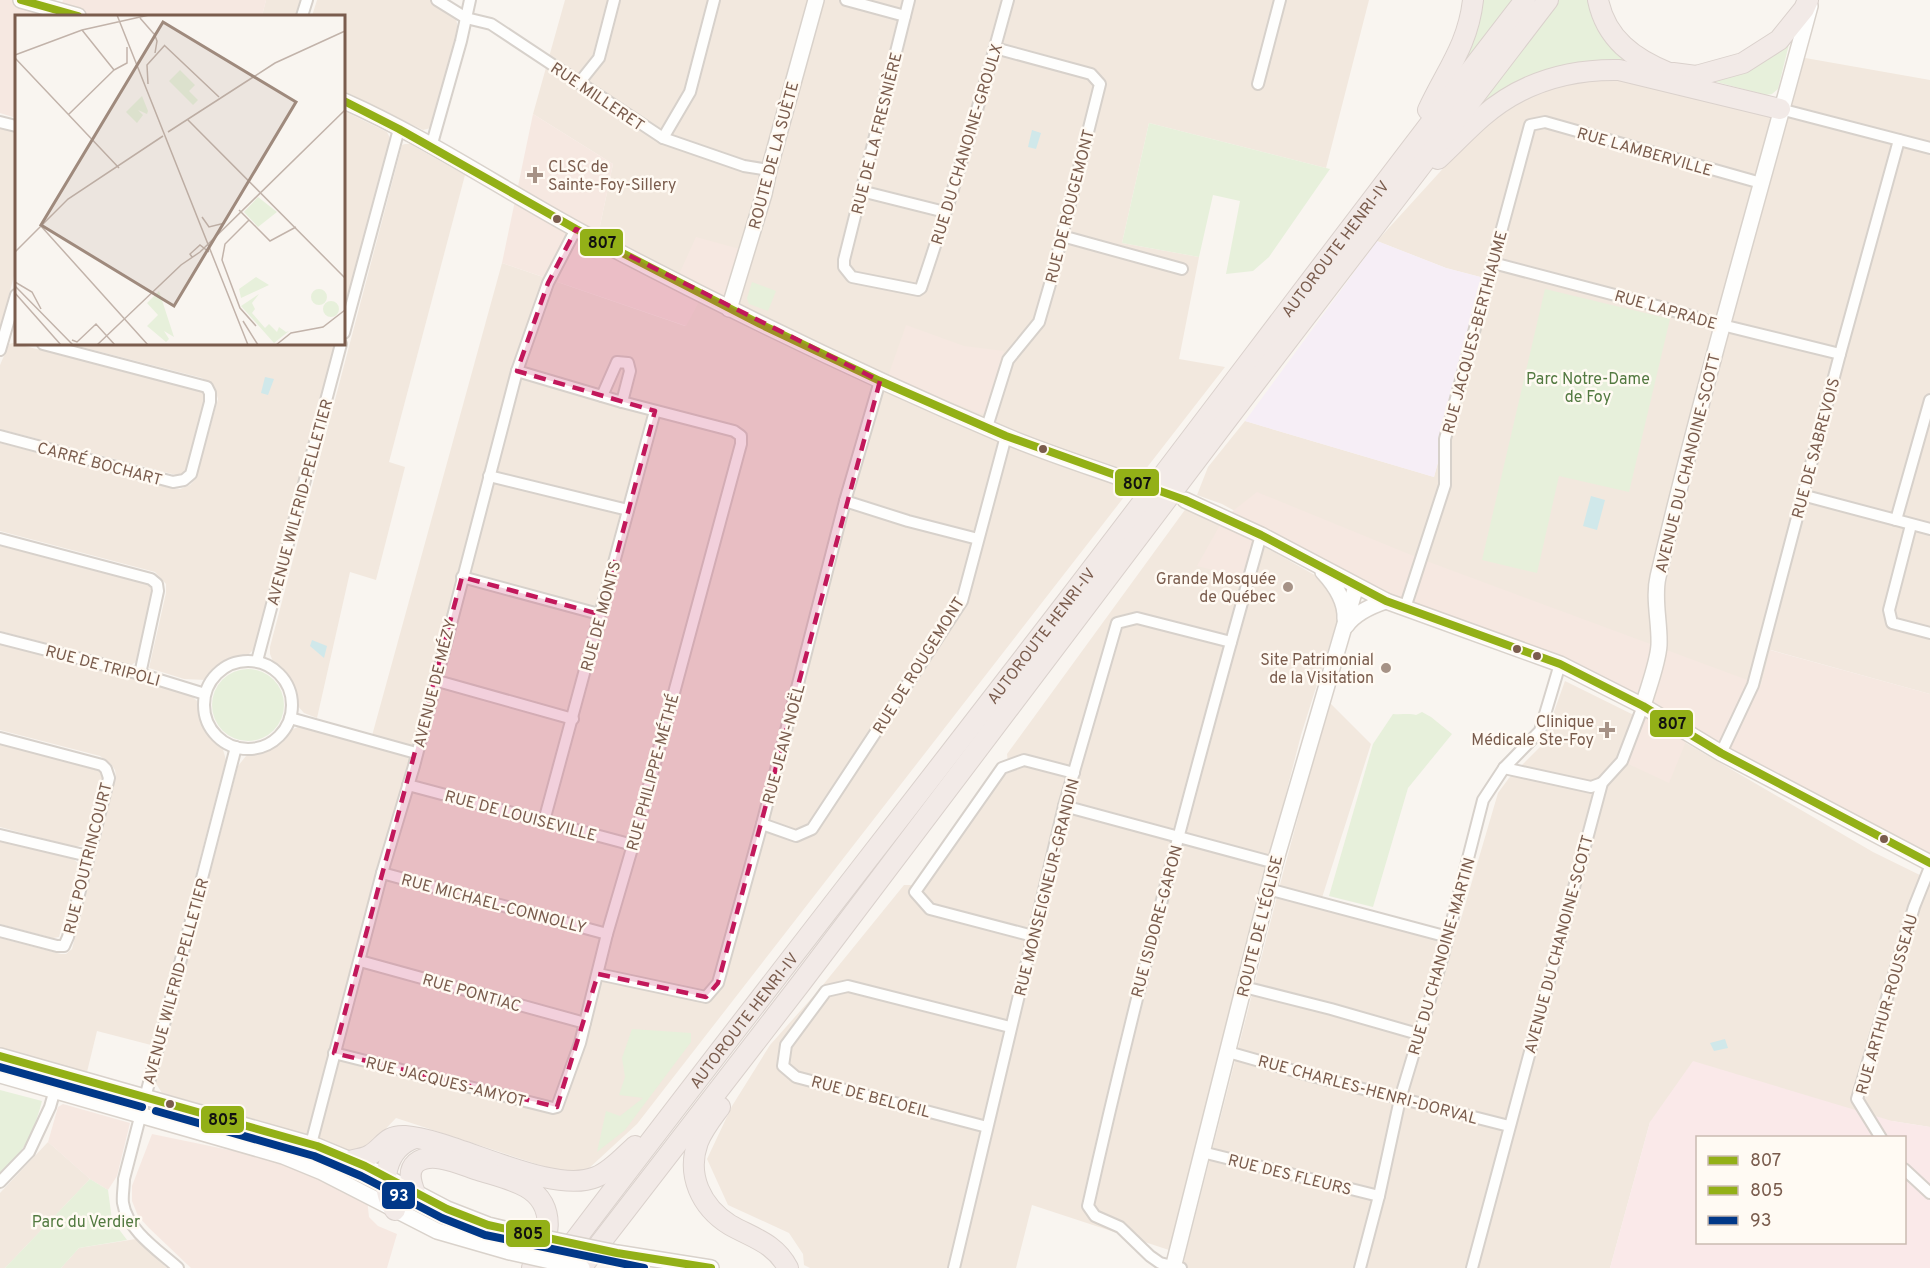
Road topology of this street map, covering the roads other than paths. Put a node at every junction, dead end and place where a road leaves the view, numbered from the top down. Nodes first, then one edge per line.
1 (21, 0) edge
2 (307, 0) edge
3 (437, 0) edge
4 (470, 0) edge
5 (614, 0) edge
6 (714, 0) edge
7 (816, 0) edge
8 (846, 0) edge
9 (909, 0) edge
10 (1008, 0) edge
11 (1280, 0) edge
12 (1473, 0) edge
13 (1526, 0) edge
14 (1548, 0) edge
15 (1598, 0) edge
16 (1809, 0) edge
17 (74, 15) edge
18 (302, 15) edge
19 (905, 16) junction
20 (466, 18) junction
21 (995, 48) junction
22 (1667, 73) junction
23 (579, 83) junction
24 (1258, 84) dead end
25 (345, 102) edge
26 (1780, 109) junction
27 (0, 122) edge
28 (1530, 125) joint
29 (15, 126) edge
30 (399, 129) junction
31 (663, 138) junction
32 (1899, 140) junction
33 (431, 147) junction
34 (1930, 148) edge
35 (1409, 149) junction
36 (769, 170) junction
37 (1761, 183) junction
38 (1402, 190) junction
39 (861, 191) junction
40 (945, 212) junction
41 (576, 229) junction
42 (1062, 236) junction
43 (1493, 263) junction
44 (1182, 269) dead end
45 (921, 288) joint
46 (15, 303) edge
47 (729, 309) junction
48 (1722, 325) junction
49 (345, 329) edge
50 (11, 335) edge
51 (47, 345) edge
52 (341, 345) edge
53 (0, 350) edge
54 (1840, 354) junction
55 (517, 370) junction
56 (880, 381) junction
57 (602, 396) junction
58 (1930, 400) edge
59 (622, 402) junction
60 (655, 411) junction
61 (987, 427) junction
62 (0, 436) edge
63 (1006, 436) junction
64 (489, 476) junction
65 (1138, 484) dead end
66 (1803, 495) junction
67 (1185, 500) dead end
68 (845, 501) junction
69 (628, 510) junction
70 (1896, 520) junction
71 (1911, 525) junction
72 (1930, 530) edge
73 (1261, 535) junction
74 (0, 539) edge
75 (978, 539) junction
76 (1319, 567) junction
77 (462, 577) junction
78 (1356, 586) junction
79 (1386, 601) junction
80 (1405, 608) junction
81 (599, 614) junction
82 (1344, 628) junction
83 (1930, 633) edge
84 (0, 638) edge
85 (1231, 642) junction
86 (257, 661) junction
87 (1560, 664) junction
88 (140, 674) junction
89 (434, 680) junction
90 (205, 694) junction
91 (1643, 706) junction
92 (290, 718) junction
93 (573, 719) junction
94 (0, 738) edge
95 (236, 747) junction
96 (417, 753) junction
97 (1721, 753) junction
98 (1504, 768) junction
99 (1074, 774) junction
100 (1602, 783) junction
101 (408, 785) junction
102 (1064, 806) junction
103 (544, 820) junction
104 (762, 824) junction
105 (0, 836) edge
106 (1178, 838) junction
107 (633, 845) junction
108 (88, 856) junction
109 (1275, 863) junction
110 (1930, 865) edge
111 (382, 873) junction
112 (1268, 889) junction
113 (0, 932) edge
114 (607, 934) junction
115 (1032, 936) junction
116 (1448, 937) junction
117 (360, 961) junction
118 (598, 974) junction
119 (1244, 987) junction
120 (772, 1019) junction
121 (585, 1023) junction
122 (1010, 1027) junction
123 (1418, 1034) junction
124 (1228, 1052) junction
125 (334, 1053) junction
126 (0, 1056) edge
127 (60, 1072) junction
128 (0, 1075) edge
129 (55, 1090) junction
130 (145, 1097) junction
131 (1400, 1099) junction
132 (557, 1107) joint
133 (141, 1114) junction
134 (1509, 1126) junction
135 (987, 1127) junction
136 (657, 1131) junction
137 (1880, 1136) edge
138 (415, 1138) junction
139 (310, 1144) junction
140 (1202, 1152) junction
141 (352, 1160) junction
142 (1906, 1170) edge
143 (385, 1176) junction
144 (0, 1182) edge
145 (415, 1192) junction
146 (1930, 1193) edge
147 (1379, 1196) junction
148 (395, 1210) junction
149 (1176, 1267) edge
150 (178, 1268) edge
151 (532, 1268) edge
152 (554, 1268) edge
153 (581, 1268) edge
154 (709, 1268) edge
155 (788, 1268) edge
156 (954, 1268) edge
157 (1360, 1268) edge
158 (1472, 1268) edge

1 - 17 main road
2 - 18 street
3 - 20 street, RUE MILLERET
4 - 20 street
5 - 23 street
6 - 31 street
7 - 36 main road, ROUTE DE LA SUÈTE
8 - 19 street
9 - 19 street, RUE DE LA FRESNIÈRE
10 - 21 street, RUE DU CHANOINE-GROULX
11 - 24 street
12 - 35 highway
13 - 35 highway, AUTOROUTE HENRI-IV
14 - 38 highway, AUTOROUTE HENRI-IV
15 - 22 highway
16 - 22 highway
16 - 26 main road, AVENUE DU CHANOINE-SCOTT
19 - 39 street, RUE DE LA FRESNIÈRE
20 - 23 street, RUE MILLERET
20 - 33 street
21 - 40 street, RUE DU CHANOINE-GROULX
21 - 42 street, RUE DE ROUGEMONT
22 - 26 highway
23 - 31 street, RUE MILLERET
25 - 30 main road
26 - 32 street
26 - 37 main road, AVENUE DU CHANOINE-SCOTT
26 - 38 highway
27 - 29 street
28 - 37 street, RUE LAMBERVILLE
28 - 43 street, RUE JACQUES-BERTHIAUME
30 - 33 main road
30 - 49 street
31 - 36 street, RUE MILLERET
32 - 34 street
32 - 54 street, RUE DE SABREVOIS
33 - 41 main road
35 - 136 highway, AUTOROUTE HENRI-IV
36 - 47 main road, ROUTE DE LA SUÈTE
37 - 48 main road, AVENUE DU CHANOINE-SCOTT
38 - 120 highway, AUTOROUTE HENRI-IV
39 - 40 street
39 - 45 street, RUE DE LA FRESNIÈRE
40 - 45 street, RUE DU CHANOINE-GROULX
41 - 47 main road
41 - 55 street, AVENUE DE MÉZY
42 - 44 street
42 - 61 street, RUE DE ROUGEMONT
43 - 48 street, RUE LAPRADE
43 - 80 street, RUE JACQUES-BERTHIAUME
46 - 50 street
47 - 56 main road
48 - 54 street, RUE LAPRADE
48 - 91 main road, AVENUE DU CHANOINE-SCOTT
50 - 53 street
51 - 62 street, CARRÉ BOCHART
52 - 86 street, AVENUE WILFRID-PELLETIER
54 - 66 street, RUE DE SABREVOIS
55 - 57 street
55 - 64 street, AVENUE DE MÉZY
56 - 61 main road
56 - 68 street, RUE JEAN-NOËL
57 - 59 street
57 - 59 street
58 - 70 street
59 - 60 street
60 - 69 street, RUE DE MONTS
60 - 107 street, RUE PHILIPPE-MÉTHÉ
61 - 63 main road
63 - 65 main road
63 - 75 street, RUE DE ROUGEMONT
64 - 69 street
64 - 77 street, AVENUE DE MÉZY
66 - 70 street
66 - 97 street, RUE DE SABREVOIS
67 - 73 main road
68 - 75 street
68 - 104 street, RUE JEAN-NOËL
69 - 81 street, RUE DE MONTS
70 - 71 street
71 - 72 street
71 - 83 street
73 - 76 main road
73 - 85 street, RUE ISIDORE-GARON
74 - 88 street
75 - 104 street, RUE DE ROUGEMONT
76 - 78 main road
76 - 82 main road
77 - 81 street
77 - 89 street, AVENUE DE MÉZY
78 - 79 main road
78 - 82 main road, ROUTE DE L'ÉGLISE
79 - 80 main road
79 - 82 main road
80 - 87 main road
81 - 93 street, RUE DE MONTS
82 - 109 main road, ROUTE DE L'ÉGLISE
84 - 88 street, RUE DE TRIPOLI
85 - 99 street, RUE MONSEIGNEUR-GRANDIN
85 - 106 street, RUE ISIDORE-GARON
86 - 90 street
86 - 92 street
87 - 91 main road
87 - 98 street, RUE DU CHANOINE-MARTIN
88 - 90 street, RUE DE TRIPOLI
89 - 93 street
89 - 96 street, AVENUE DE MÉZY
90 - 95 street
91 - 97 main road
91 - 100 street, AVENUE DU CHANOINE-SCOTT
92 - 95 street
92 - 96 street
93 - 103 street, RUE DE MONTS
94 - 108 street, RUE POUTRINCOURT
95 - 130 street, AVENUE WILFRID-PELLETIER
96 - 101 street, AVENUE DE MÉZY
97 - 110 main road
98 - 100 street
98 - 116 street, RUE DU CHANOINE-MARTIN
99 - 102 street, RUE MONSEIGNEUR-GRANDIN
99 - 115 street
100 - 134 street, AVENUE DU CHANOINE-SCOTT
101 - 103 street, RUE DE LOUISEVILLE
101 - 111 street, AVENUE DE MÉZY
102 - 106 street
102 - 115 street, RUE MONSEIGNEUR-GRANDIN
103 - 107 street, RUE DE LOUISEVILLE
104 - 118 street, RUE JEAN-NOËL
105 - 108 street
106 - 109 street
106 - 149 street, RUE ISIDORE-GARON
107 - 114 street, RUE PHILIPPE-MÉTHÉ
108 - 113 street, RUE POUTRINCOURT
109 - 112 main road, ROUTE DE L'ÉGLISE
110 - 137 street, RUE ARTHUR-ROUSSEAU
111 - 114 street, RUE MICHAEL-CONNOLLY
111 - 117 street, AVENUE DE MÉZY
112 - 116 street
112 - 119 main road, ROUTE DE L'ÉGLISE
114 - 118 street, RUE PHILIPPE-MÉTHÉ
115 - 122 street, RUE MONSEIGNEUR-GRANDIN
116 - 123 street, RUE DU CHANOINE-MARTIN
117 - 121 street, RUE PONTIAC
117 - 125 street, AVENUE DE MÉZY
118 - 121 street, RUE PHILIPPE-MÉTHÉ
119 - 123 street
119 - 124 main road, ROUTE DE L'ÉGLISE
120 - 153 highway, AUTOROUTE HENRI-IV
120 - 155 highway
121 - 132 street, RUE PHILIPPE-MÉTHÉ
122 - 135 street, RUE MONSEIGNEUR-GRANDIN
122 - 135 street, RUE DE BELOEIL
123 - 131 street, RUE DU CHANOINE-MARTIN
124 - 131 street, RUE CHARLES-HENRI-DORVAL
124 - 140 main road, ROUTE DE L'ÉGLISE
125 - 132 street, RUE JACQUES-AMYOT
125 - 139 street, AVENUE DE MÉZY
126 - 127 main road
127 - 129 street
127 - 130 main road
128 - 129 main road
129 - 133 main road
129 - 144 street
130 - 133 street, AVENUE WILFRID-PELLETIER
130 - 139 main road
131 - 134 street, RUE CHARLES-HENRI-DORVAL
131 - 147 street, RUE DU CHANOINE-MARTIN
133 - 148 main road
133 - 150 street, AVENUE WILFRID-PELLETIER
134 - 158 street, AVENUE DU CHANOINE-SCOTT
135 - 156 street, RUE MONSEIGNEUR-GRANDIN
136 - 138 highway
136 - 152 highway, AUTOROUTE HENRI-IV
138 - 141 highway
138 - 143 highway
139 - 141 main road
140 - 147 street, RUE DES FLEURS
140 - 149 main road, ROUTE DE L'ÉGLISE
141 - 143 main road
142 - 146 street
143 - 145 main road
143 - 148 highway
145 - 151 highway
145 - 154 main road, bridge
147 - 157 street, RUE DU CHANOINE-MARTIN
148 - 153 main road, bridge

